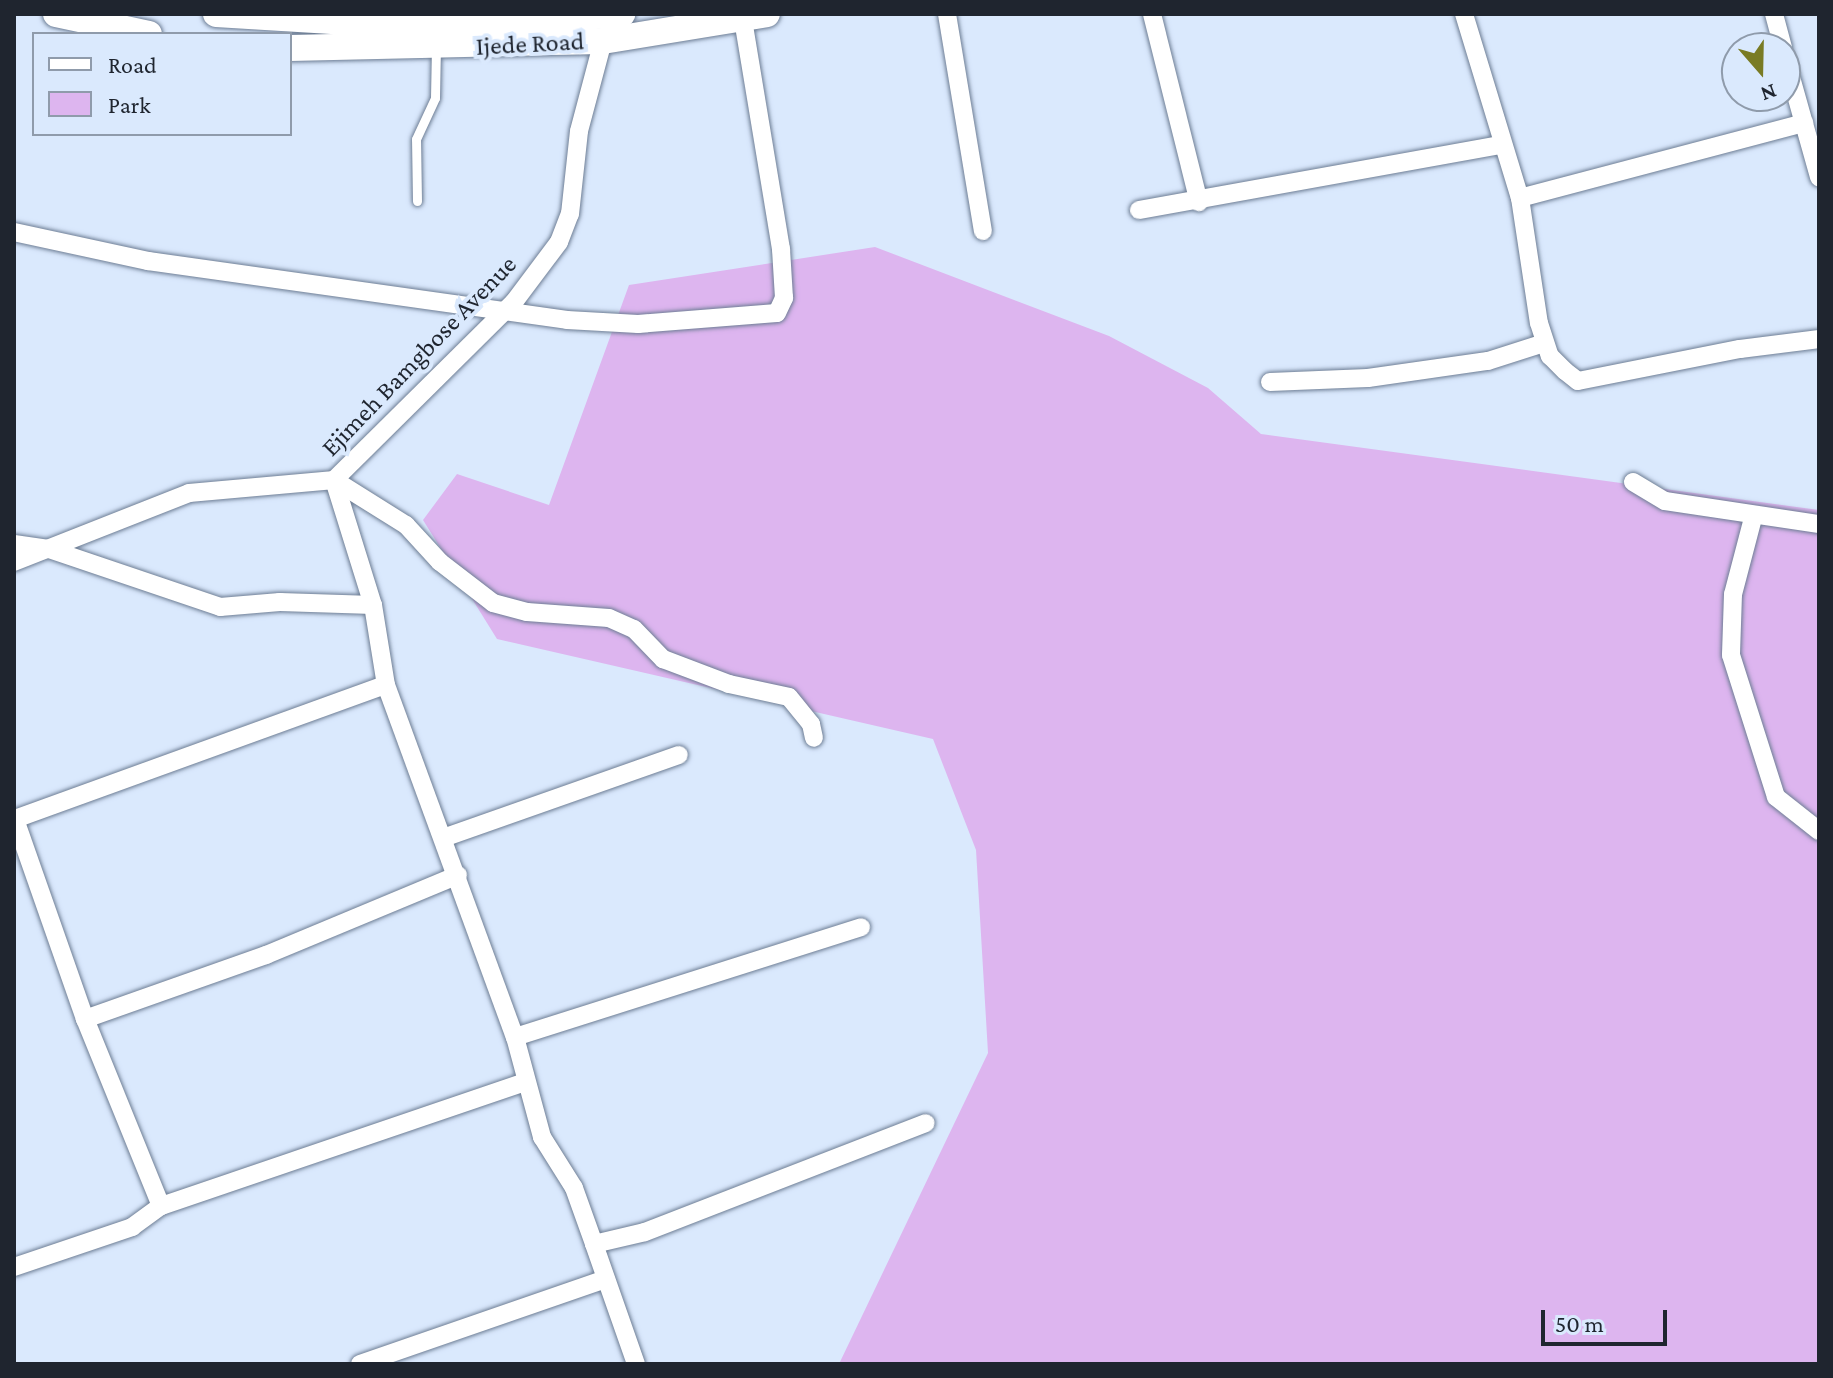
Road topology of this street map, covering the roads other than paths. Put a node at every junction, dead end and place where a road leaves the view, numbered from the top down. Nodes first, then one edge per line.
1 (56, 14) edge
2 (216, 14) edge
3 (622, 14) edge
4 (947, 14) edge
5 (1152, 14) edge
6 (1464, 14) edge
7 (755, 16) edge
8 (552, 19) edge
9 (140, 32) edge
10 (603, 41) junction
11 (292, 48) edge
12 (436, 48) junction
13 (1819, 104) edge
14 (1801, 112) edge
15 (1802, 116) junction
16 (1500, 145) junction
17 (1819, 177) edge
18 (1520, 198) junction
19 (417, 201) dead end
20 (1199, 202) junction
21 (1139, 210) dead end
22 (983, 231) dead end
23 (14, 232) edge
24 (502, 313) junction
25 (1819, 339) edge
26 (1544, 343) junction
27 (1270, 382) dead end
28 (334, 480) junction
29 (1633, 482) dead end
30 (1753, 518) junction
31 (1819, 524) edge
32 (14, 544) edge
33 (49, 549) junction
34 (14, 562) edge
35 (373, 605) junction
36 (386, 685) junction
37 (814, 738) dead end
38 (679, 755) dead end
39 (14, 818) edge
40 (1819, 831) edge
41 (443, 838) junction
42 (458, 875) junction
43 (861, 927) dead end
44 (85, 1019) junction
45 (515, 1037) junction
46 (526, 1082) junction
47 (926, 1123) dead end
48 (161, 1206) junction
49 (594, 1244) junction
50 (14, 1267) edge
51 (606, 1279) junction
52 (360, 1364) edge
53 (636, 1364) edge

1 - 9 main road
2 - 8 main road, Ijede Road
3 - 8 main road, Ijede Road
4 - 22 street
5 - 20 street
6 - 16 street
7 - 10 main road, Ijede Road
7 - 24 street
10 - 12 main road, Ijede Road
10 - 24 street, Ejimeh Bamgbose Avenue
11 - 12 main road, Ijede Road
12 - 19 lane
13 - 15 street
14 - 15 street
15 - 17 street
15 - 18 street
16 - 18 street
16 - 20 street
18 - 26 street
20 - 21 street
23 - 24 street
24 - 28 street, Ejimeh Bamgbose Avenue
25 - 26 street
26 - 27 street
28 - 33 street, Ejimeh Bamgbose Avenue
28 - 35 street
28 - 37 street
29 - 30 street
30 - 31 street
30 - 40 street
32 - 33 street
33 - 34 street, Ejimeh Bamgbose Avenue
33 - 35 street
35 - 36 street
36 - 39 street
36 - 41 street
38 - 41 street
39 - 44 street
41 - 42 street
42 - 44 street
42 - 45 street
43 - 45 street
44 - 48 street
45 - 46 street
46 - 48 street
46 - 49 street
47 - 49 street
48 - 50 street
49 - 51 street
51 - 52 street
51 - 53 street

